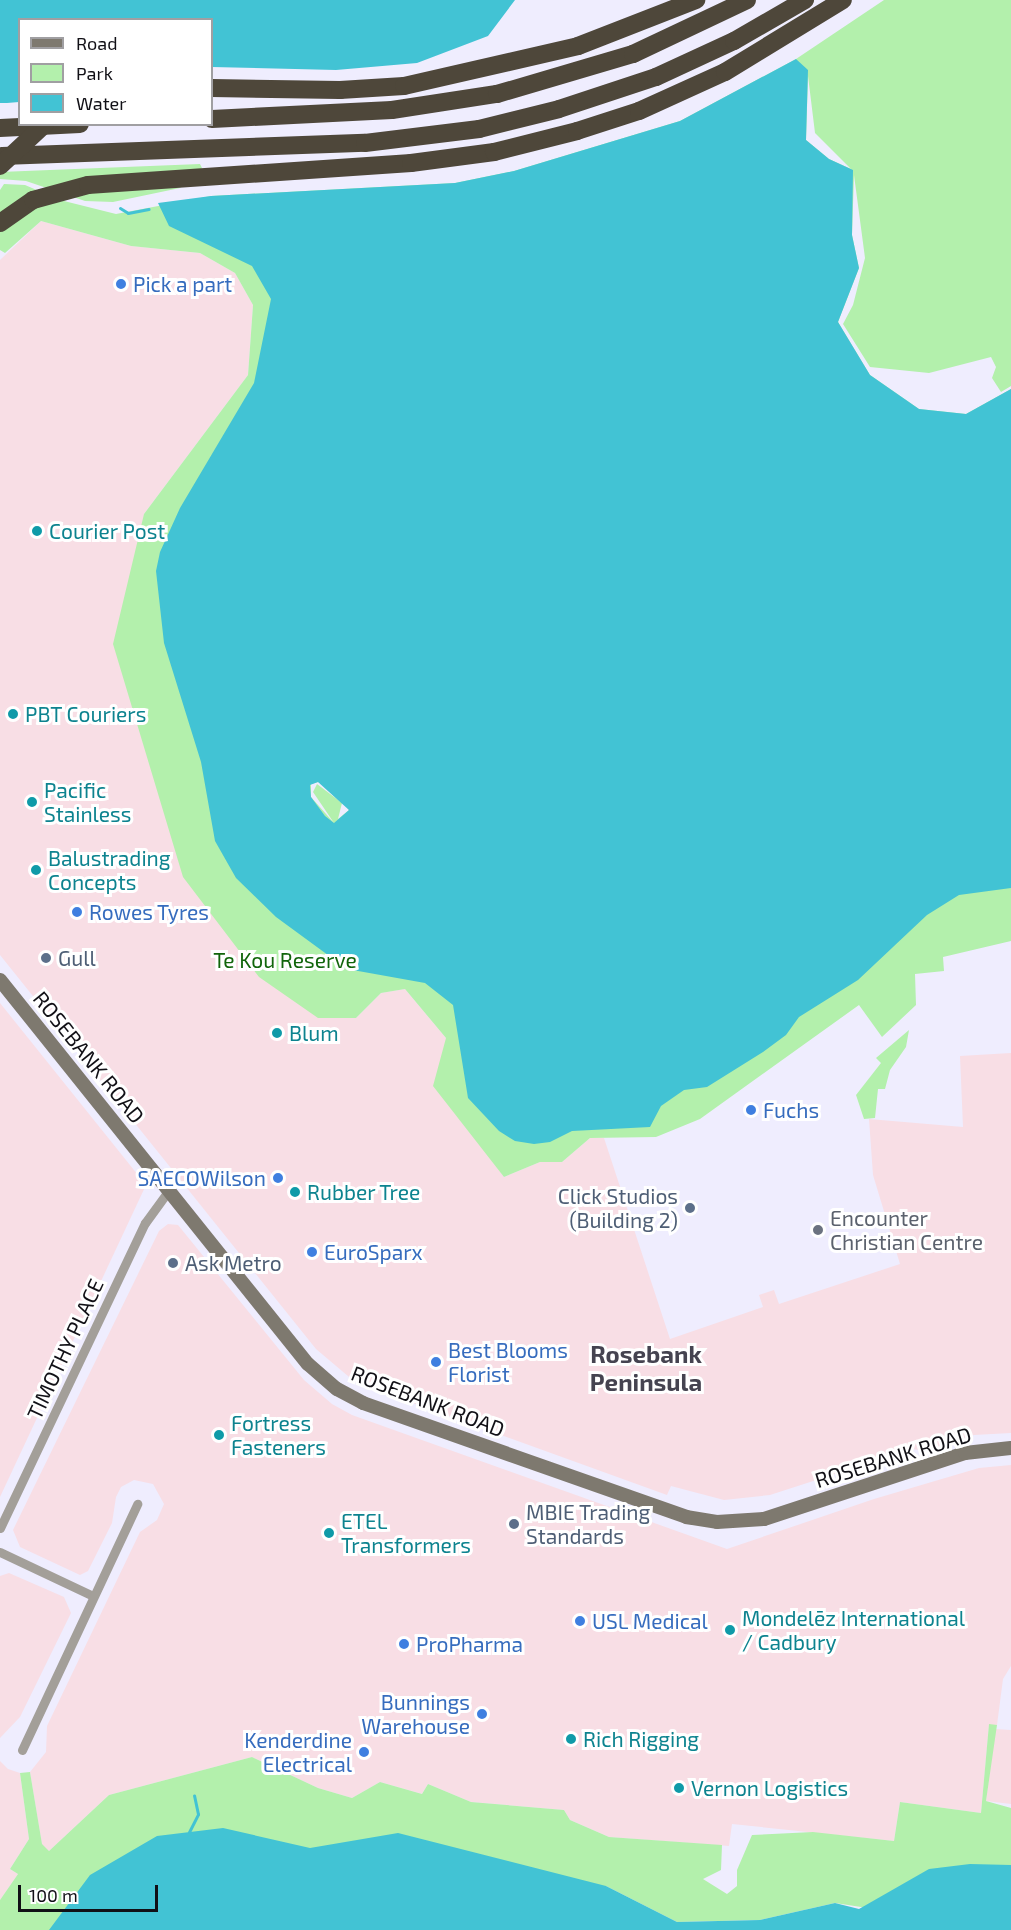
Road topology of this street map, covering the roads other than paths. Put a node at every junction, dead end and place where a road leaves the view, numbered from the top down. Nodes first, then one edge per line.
1 (696, 0) edge
2 (747, 0) edge
3 (805, 0) edge
4 (843, 0) edge
5 (213, 88) edge
6 (213, 119) edge
7 (40, 126) edge
8 (43, 126) edge
9 (0, 128) edge
10 (0, 156) edge
11 (0, 166) edge
12 (7, 217) edge
13 (0, 980) edge
14 (169, 1190) junction
15 (1011, 1448) edge
16 (137, 1504) dead end
17 (0, 1528) edge
18 (0, 1552) edge
19 (93, 1596) junction
20 (22, 1750) dead end

1 - 5 highway
2 - 6 highway
3 - 10 highway
4 - 12 highway
7 - 9 highway
8 - 11 highway, bridge
13 - 14 main road, ROSEBANK ROAD
14 - 15 main road, ROSEBANK ROAD
14 - 17 street, TIMOTHY PLACE
16 - 19 street
18 - 19 street
19 - 20 street

